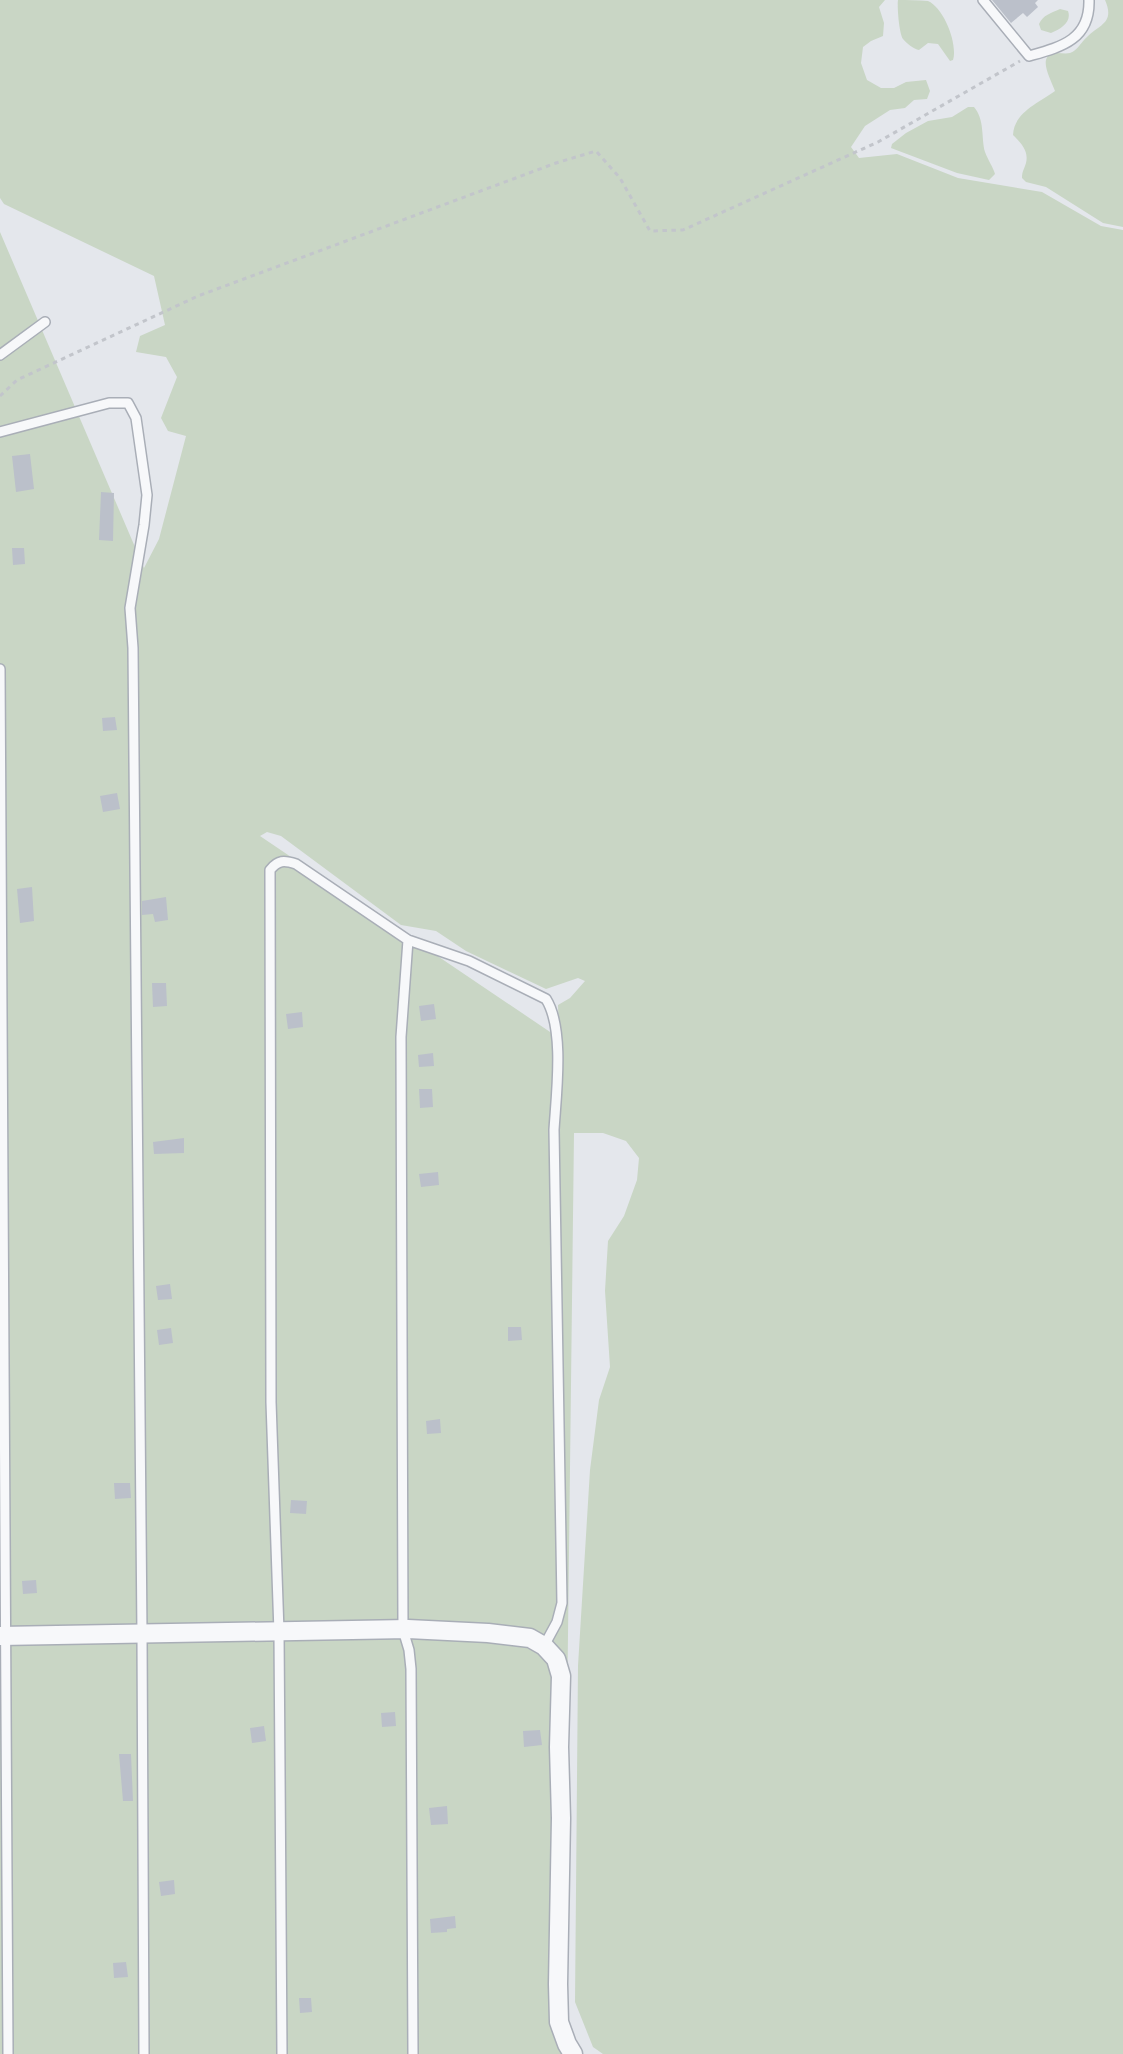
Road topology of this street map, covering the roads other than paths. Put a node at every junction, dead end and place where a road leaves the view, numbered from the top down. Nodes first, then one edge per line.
1 (983, 0) edge
2 (1089, 0) edge
3 (45, 322) dead end
4 (0, 355) edge
5 (0, 432) edge
6 (0, 669) edge
7 (408, 940) junction
8 (404, 1630) junction
9 (279, 1632) junction
10 (142, 1634) junction
11 (3, 1636) edge
12 (544, 1646) junction
13 (8, 2054) edge
14 (144, 2054) edge
15 (282, 2054) edge
16 (413, 2054) edge
17 (573, 2054) edge

1 - 2 lane
3 - 4 lane
5 - 10 lane
6 - 11 lane
7 - 8 lane
7 - 9 lane
7 - 12 lane
8 - 9 street
8 - 12 street
8 - 16 lane
9 - 10 street
9 - 15 lane
10 - 11 street
10 - 14 lane
11 - 13 lane
12 - 17 street

